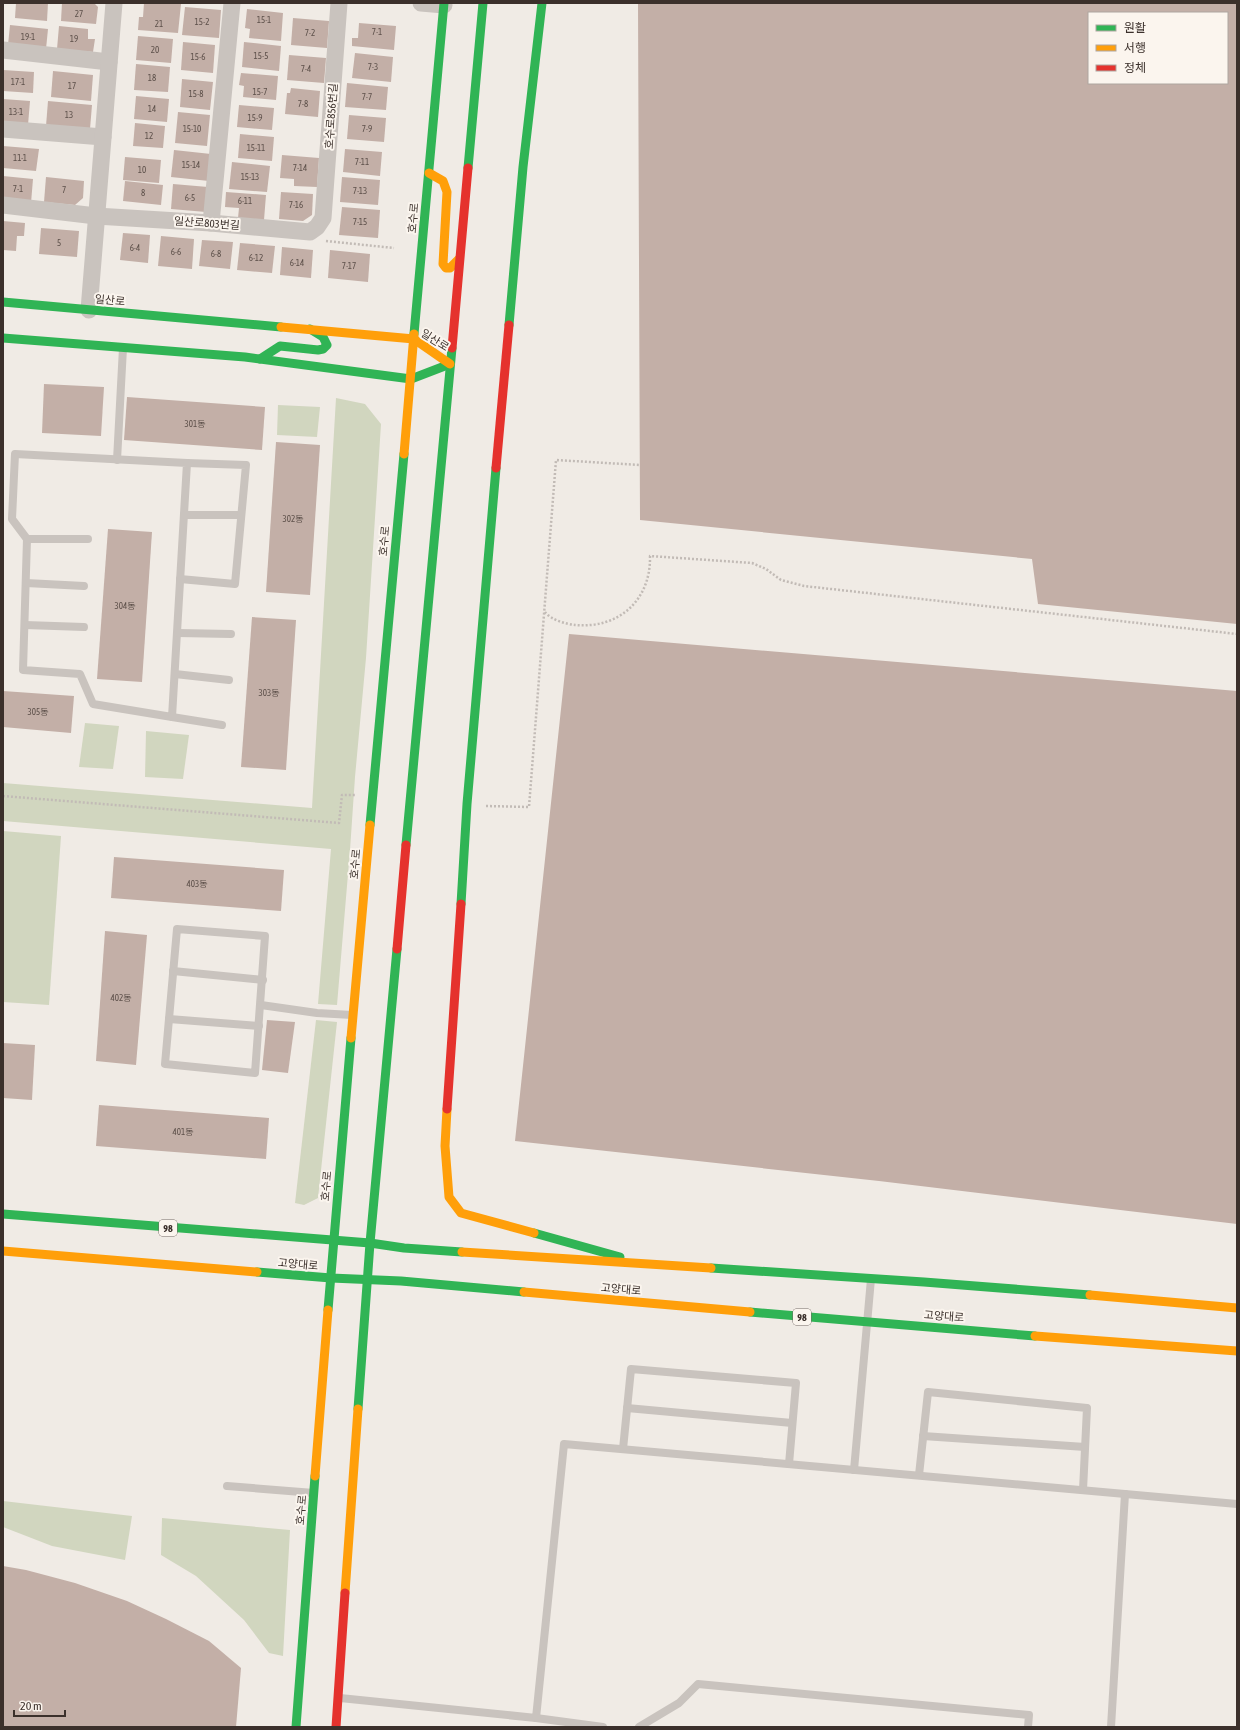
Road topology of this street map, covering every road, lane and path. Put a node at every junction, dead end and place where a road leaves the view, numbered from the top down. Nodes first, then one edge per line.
1 (114, 3) edge
2 (232, 3) edge
3 (339, 3) edge
4 (420, 3) edge
5 (482, 3) edge
6 (542, 3) edge
7 (444, 4) edge
8 (3, 50) edge
9 (109, 62) junction
10 (3, 129) edge
11 (103, 137) junction
12 (429, 173) junction
13 (3, 205) edge
14 (96, 216) junction
15 (211, 223) junction
16 (317, 227) junction
17 (394, 248) dead end
18 (459, 259) junction
19 (3, 302) edge
20 (89, 310) junction
21 (310, 329) junction
22 (3, 338) edge
23 (414, 339) junction
24 (123, 348) junction
25 (260, 359) junction
26 (450, 364) junction
27 (411, 379) junction
28 (117, 460) junction
29 (187, 463) junction
30 (640, 465) dead end
31 (241, 515) junction
32 (184, 516) junction
33 (27, 539) junction
34 (88, 539) dead end
35 (180, 579) junction
36 (26, 583) junction
37 (84, 586) dead end
38 (545, 612) junction
39 (25, 625) junction
40 (84, 627) dead end
41 (178, 632) junction
42 (231, 634) dead end
43 (1237, 634) edge
44 (175, 674) junction
45 (230, 680) dead end
46 (172, 717) junction
47 (222, 725) dead end
48 (3, 796) edge
49 (358, 796) dead end
50 (484, 806) dead end
51 (173, 971) junction
52 (263, 980) junction
53 (261, 1005) junction
54 (354, 1015) junction
55 (169, 1019) junction
56 (259, 1026) junction
57 (3, 1214) edge
58 (334, 1241) junction
59 (370, 1243) junction
60 (3, 1251) edge
61 (638, 1262) junction
62 (331, 1278) junction
63 (871, 1278) junction
64 (368, 1279) junction
65 (1237, 1308) edge
66 (867, 1323) junction
67 (1237, 1351) edge
68 (627, 1408) junction
69 (792, 1423) junction
70 (923, 1436) junction
71 (1085, 1447) junction
72 (623, 1449) junction
73 (789, 1464) junction
74 (854, 1470) junction
75 (918, 1475) junction
76 (227, 1486) dead end
77 (1083, 1490) junction
78 (315, 1493) junction
79 (1125, 1494) junction
80 (1237, 1504) edge
81 (338, 1698) junction
82 (536, 1718) junction
83 (590, 1726) edge
84 (296, 1727) edge
85 (336, 1727) edge
86 (603, 1727) edge
87 (639, 1727) edge
88 (1028, 1727) edge
89 (1111, 1727) edge

1 - 9 street
2 - 15 street
3 - 16 street, 호수로856번길
4 - 7 street
5 - 18 main road
6 - 61 main road
7 - 12 main road, 호수로
8 - 9 street
9 - 11 street
10 - 11 street
11 - 14 street
12 - 18 main road
12 - 23 main road, 호수로
13 - 14 street, 일산로803번길
14 - 15 street, 일산로803번길
14 - 20 street
15 - 16 street, 일산로803번길
16 - 17 path
18 - 26 main road
19 - 20 main road, 일산로
20 - 21 main road, 일산로
21 - 23 main road, 일산로
21 - 25 main road
22 - 24 main road, 일산로
23 - 26 main road, 일산로
23 - 27 main road, 호수로
24 - 25 main road, 일산로
24 - 28 lane
25 - 27 main road, 일산로
26 - 27 main road, 일산로
26 - 59 main road
27 - 54 main road, 호수로
28 - 29 lane
28 - 33 lane
29 - 31 lane
29 - 32 lane
30 - 38 path
31 - 32 lane
31 - 35 lane
32 - 35 lane
33 - 34 lane
33 - 36 lane
35 - 41 lane
36 - 37 lane
36 - 39 lane
38 - 43 path
38 - 50 path
39 - 40 lane
39 - 46 lane
41 - 42 lane
41 - 44 lane
44 - 45 lane
44 - 46 lane
46 - 47 lane
48 - 49 path
51 - 52 lane
51 - 52 lane
51 - 55 lane
52 - 53 lane
53 - 54 lane
53 - 56 lane
54 - 58 main road, 호수로
55 - 56 lane
55 - 56 lane
57 - 58 main road, 98
58 - 59 main road, 98
58 - 62 main road, 호수로
59 - 61 main road, 98
59 - 64 main road
60 - 62 main road, 고양대로 / 98
61 - 63 main road, 98
62 - 64 main road, 고양대로 / 98
62 - 78 main road, 호수로
63 - 65 main road, 98
63 - 66 lane
64 - 66 main road, 고양대로 / 98
64 - 81 main road
66 - 67 main road, 고양대로 / 98
66 - 74 lane
68 - 69 lane
68 - 69 lane
68 - 72 lane
69 - 73 lane
70 - 71 lane
70 - 71 lane
70 - 75 lane
71 - 77 lane
72 - 73 lane
72 - 82 lane
73 - 74 lane
74 - 75 lane
75 - 77 lane
76 - 78 lane
77 - 79 lane
78 - 84 main road, 호수로
79 - 80 lane
79 - 89 lane
81 - 82 lane
81 - 85 main road
82 - 83 lane
83 - 86 lane
87 - 88 lane

